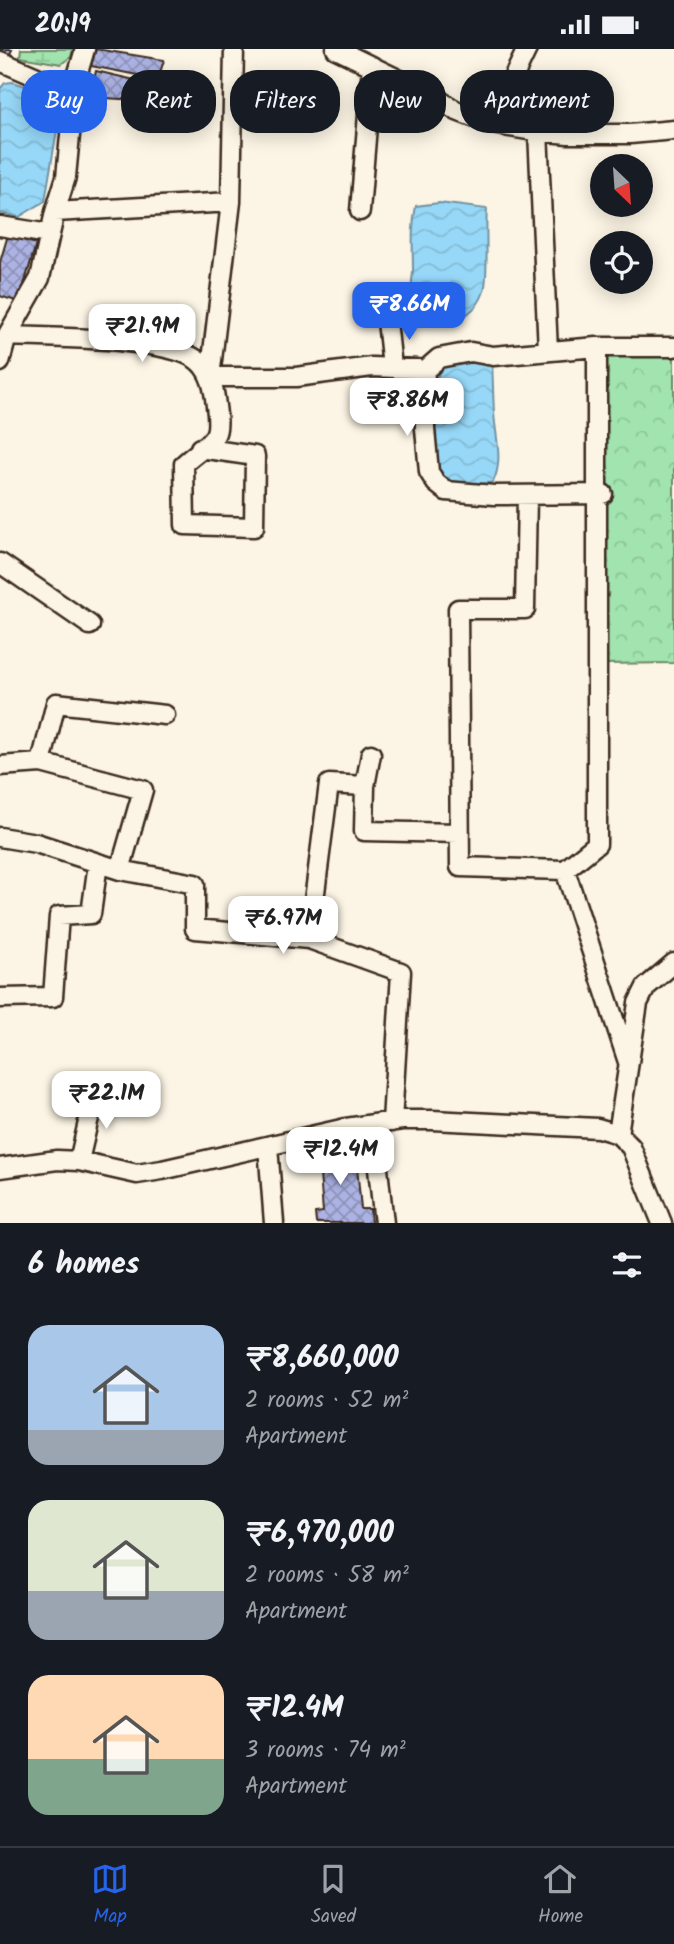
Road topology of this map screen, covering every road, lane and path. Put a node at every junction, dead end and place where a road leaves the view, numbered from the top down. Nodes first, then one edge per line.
1 (85, 49) edge
2 (234, 49) edge
3 (336, 49) edge
4 (527, 49) edge
5 (0, 61) edge
6 (372, 66) junction
7 (21, 70) edge
8 (80, 70) edge
9 (517, 70) edge
10 (460, 112) edge
11 (674, 130) edge
12 (70, 133) edge
13 (538, 133) edge
14 (558, 133) edge
15 (231, 202) junction
16 (360, 211) dead end
17 (55, 212) junction
18 (0, 226) edge
19 (49, 234) junction
20 (387, 321) dead end
21 (7, 336) junction
22 (597, 347) junction
23 (674, 347) edge
24 (548, 351) junction
25 (0, 362) edge
26 (392, 367) junction
27 (423, 372) junction
28 (210, 377) junction
29 (200, 448) junction
30 (600, 494) junction
31 (527, 495) junction
32 (0, 563) edge
33 (90, 625) dead end
34 (165, 715) dead end
35 (371, 754) dead end
36 (41, 763) junction
37 (0, 766) edge
38 (365, 786) junction
39 (460, 833) junction
40 (0, 837) edge
41 (98, 863) junction
42 (120, 870) junction
43 (565, 870) junction
44 (309, 939) junction
45 (674, 963) edge
46 (0, 998) edge
47 (628, 1062) junction
48 (95, 1092) dead end
49 (392, 1122) junction
50 (373, 1124) junction
51 (618, 1134) junction
52 (268, 1146) junction
53 (79, 1161) junction
54 (0, 1168) edge
55 (274, 1223) edge
56 (384, 1223) edge
57 (662, 1223) edge

1 - 8 street
2 - 15 street
3 - 6 street
4 - 9 street
5 - 7 street
6 - 10 street
6 - 16 street
11 - 14 street
12 - 17 street
13 - 24 street
15 - 17 street
15 - 28 street
17 - 19 street
18 - 19 street
19 - 21 street
20 - 26 street
21 - 25 street
21 - 28 street
22 - 23 street
22 - 24 street
22 - 30 street
24 - 27 street
26 - 27 street
26 - 28 street
27 - 31 street
28 - 29 street
29 - 29 street
30 - 31 street
30 - 43 street
31 - 39 street
32 - 33 street
34 - 36 street
35 - 38 street
36 - 37 street
36 - 42 street
38 - 39 street
38 - 44 street
39 - 43 street
40 - 41 street
41 - 42 street
41 - 46 street
42 - 44 street
43 - 47 street
44 - 49 street
45 - 47 street
47 - 51 street
48 - 53 street
49 - 50 street
49 - 51 street
50 - 52 street
50 - 56 street
51 - 57 street
52 - 53 street
52 - 55 street
53 - 54 street

